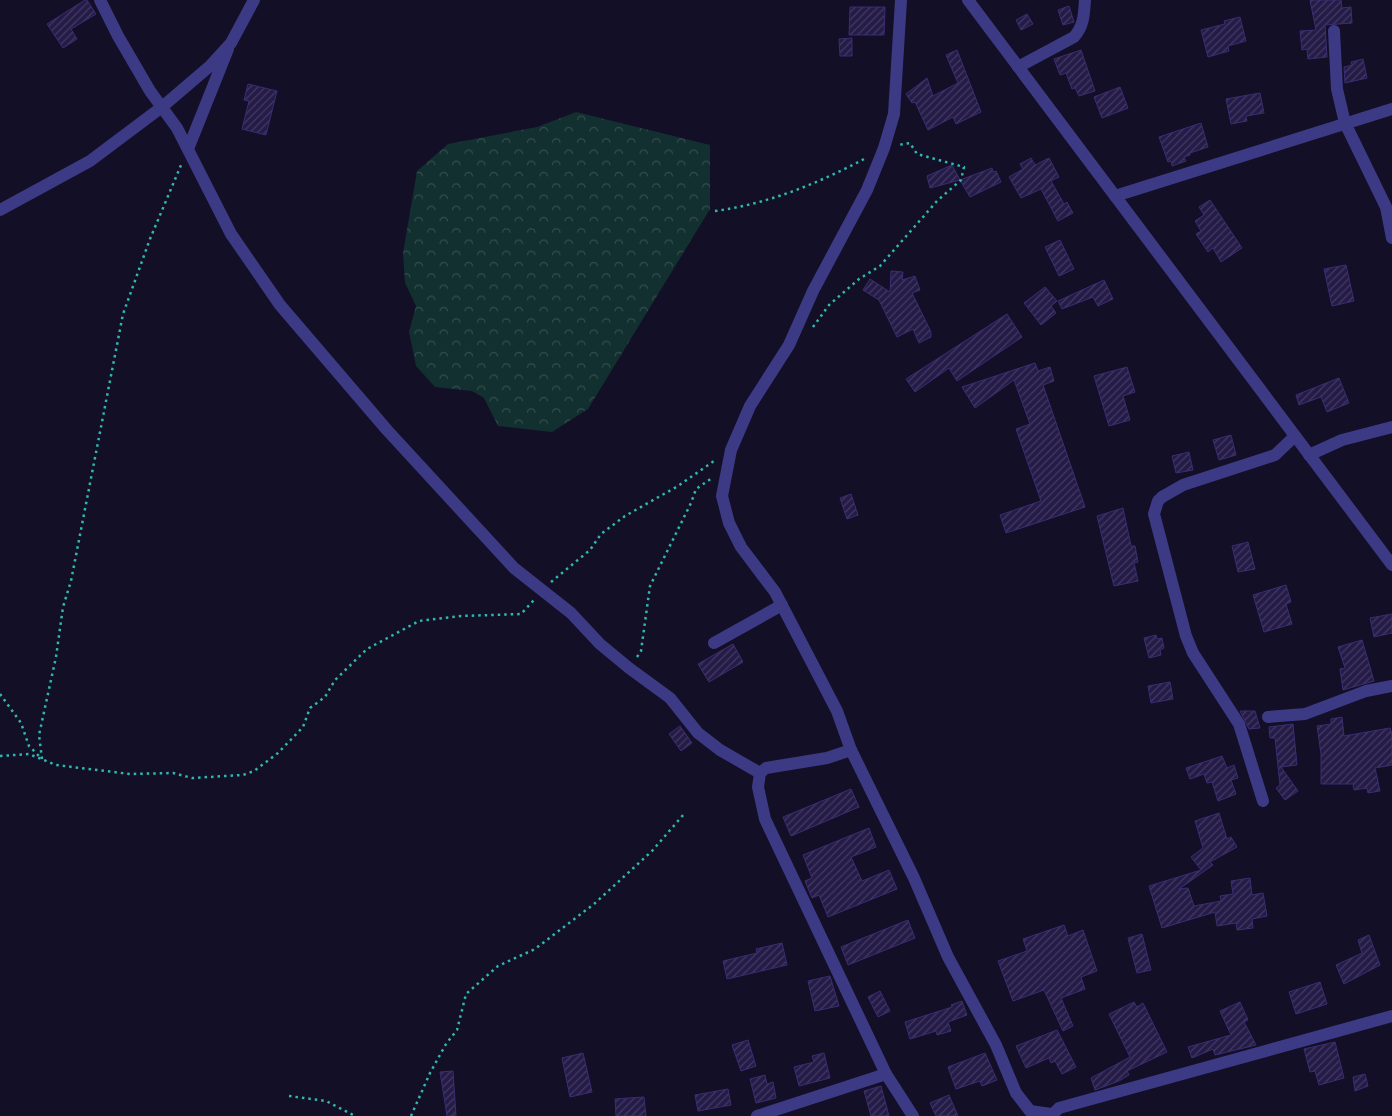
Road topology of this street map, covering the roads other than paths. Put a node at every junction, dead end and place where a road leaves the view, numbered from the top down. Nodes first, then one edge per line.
1 (100, 0) edge
2 (254, 0) edge
3 (902, 0) edge
4 (968, 0) edge
5 (1085, 0) edge
6 (1334, 31) dead end
7 (231, 43) junction
8 (1018, 67) junction
9 (162, 107) junction
10 (1392, 109) edge
11 (1344, 124) junction
12 (188, 149) junction
13 (1115, 196) junction
14 (0, 210) edge
15 (1392, 238) edge
16 (1392, 427) edge
17 (1295, 436) junction
18 (1309, 455) junction
19 (1392, 565) edge
20 (782, 605) junction
21 (714, 643) dead end
22 (1392, 686) edge
23 (1268, 717) dead end
24 (851, 750) junction
25 (760, 773) junction
26 (1263, 802) dead end
27 (1392, 1016) edge
28 (886, 1074) junction
29 (1051, 1115) edge
30 (757, 1116) edge
31 (913, 1116) edge

1 - 9 street
2 - 7 street
3 - 20 street
4 - 8 street
5 - 8 street
6 - 11 street
7 - 9 street
7 - 12 street
8 - 13 street
9 - 12 street
9 - 14 street
10 - 11 street
11 - 13 street
11 - 15 street
12 - 25 street
13 - 17 street
16 - 18 street
17 - 18 street
17 - 26 street
18 - 19 street
20 - 21 street
20 - 24 street
22 - 23 street
24 - 25 street
24 - 29 street
25 - 28 street
27 - 29 street
28 - 30 street
28 - 31 street

